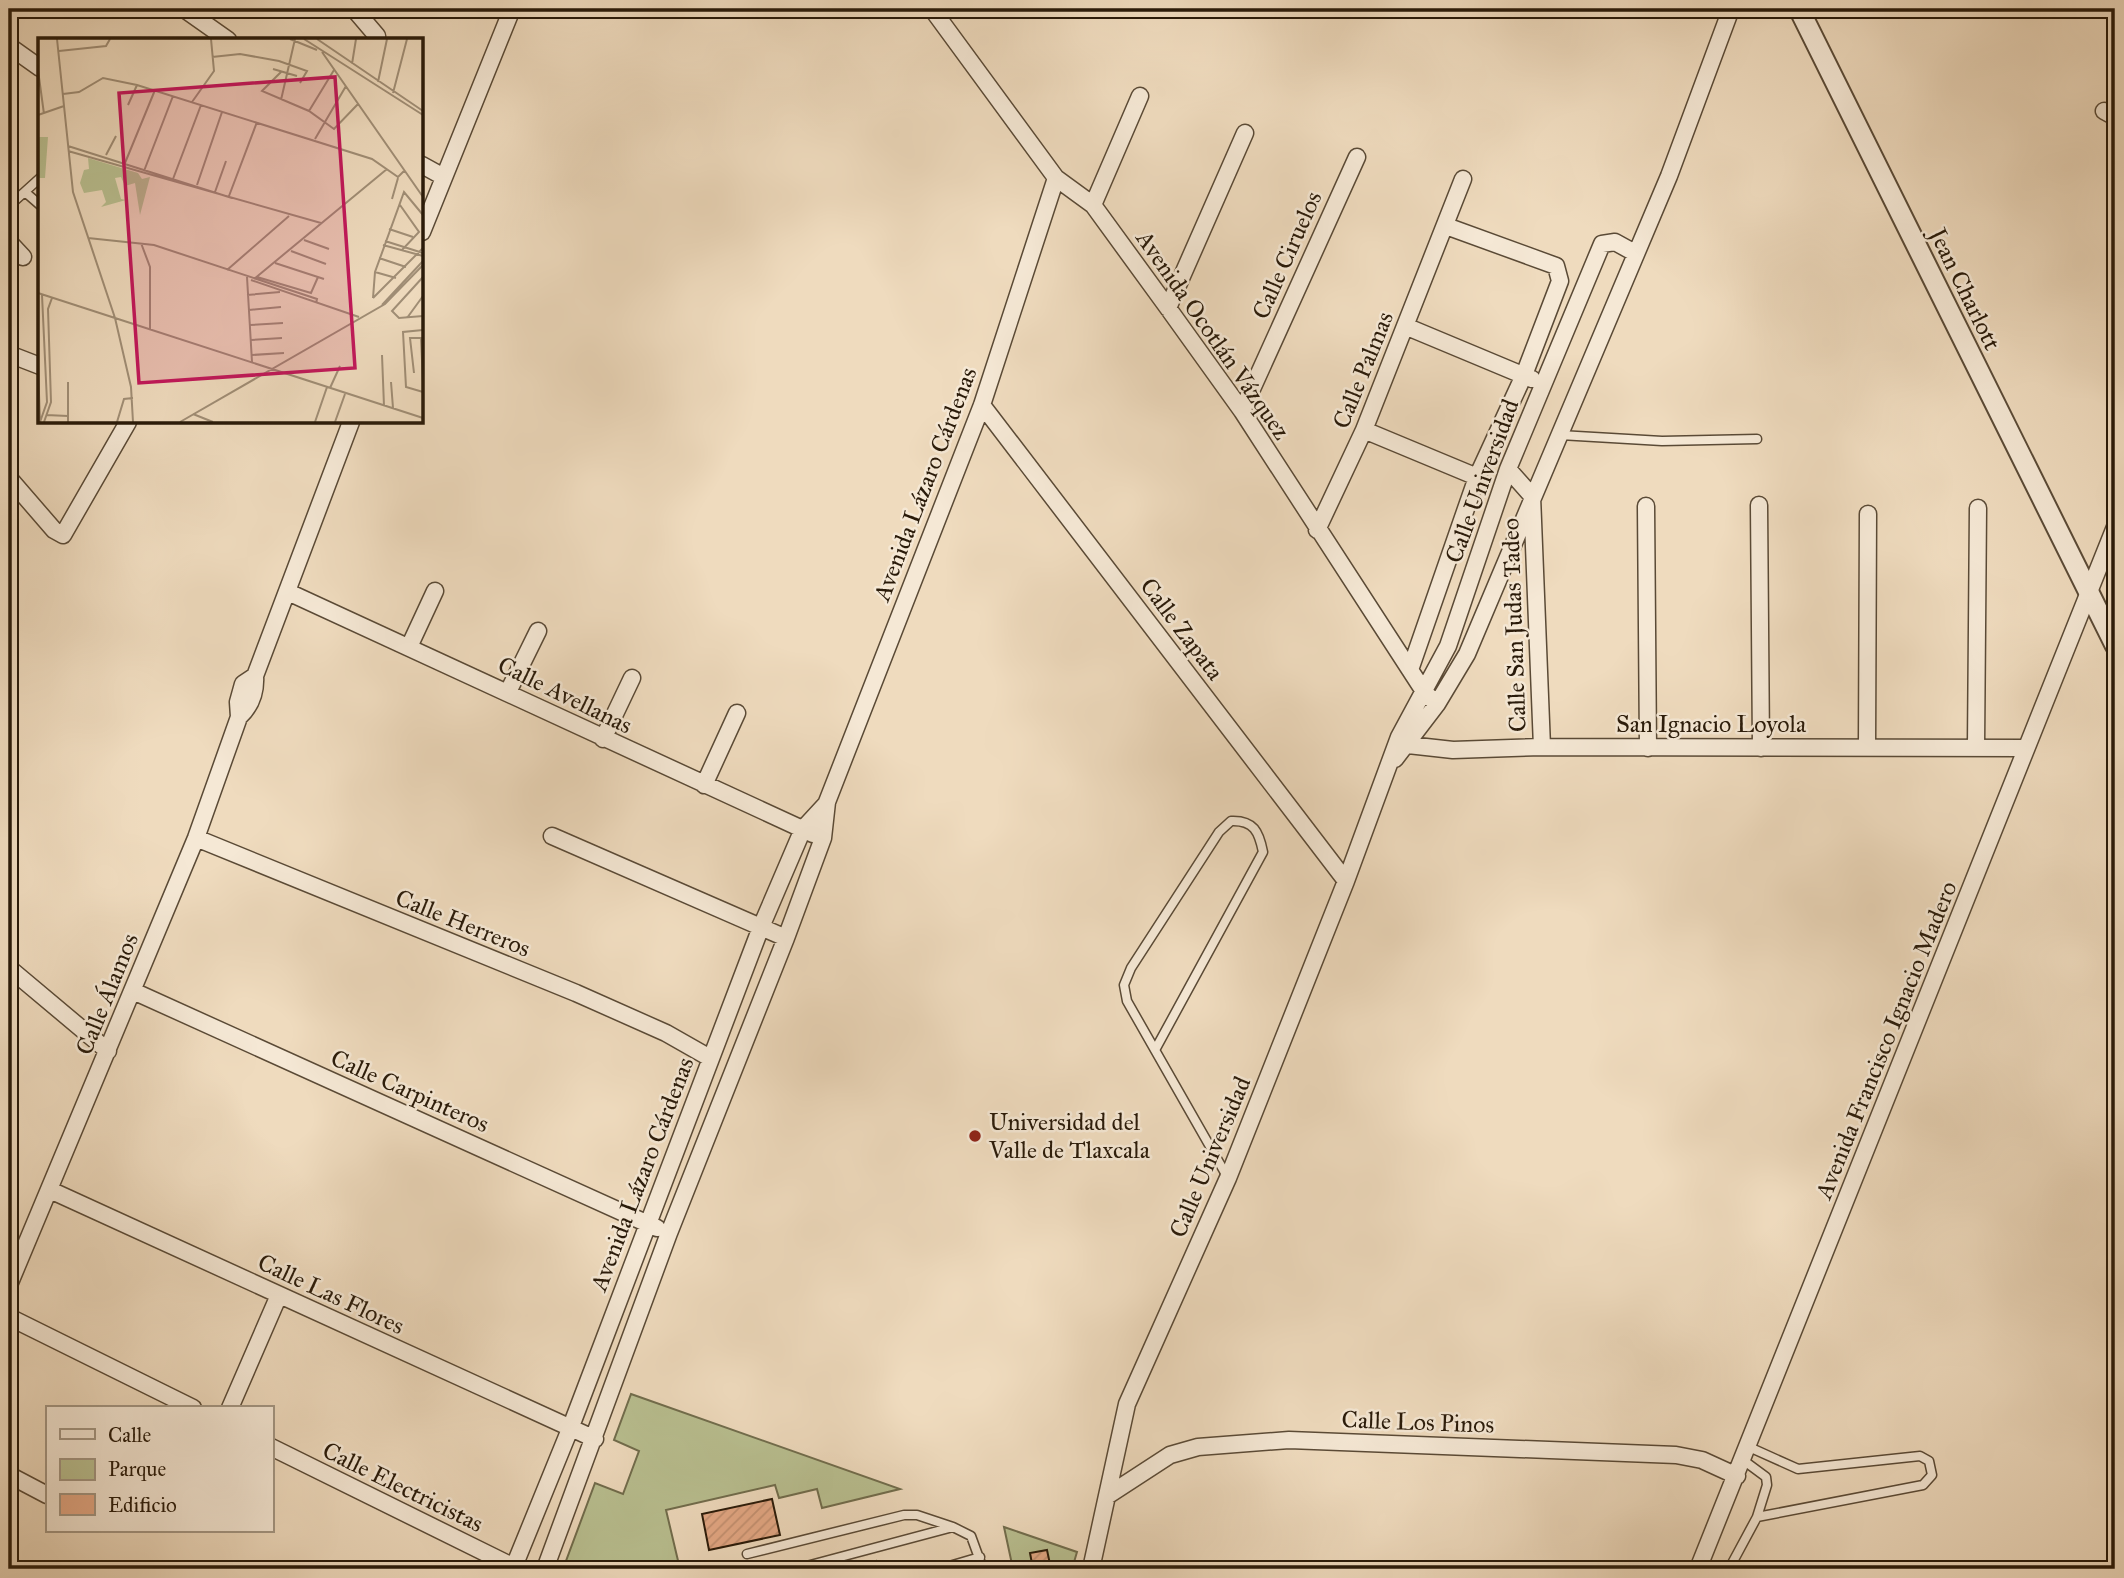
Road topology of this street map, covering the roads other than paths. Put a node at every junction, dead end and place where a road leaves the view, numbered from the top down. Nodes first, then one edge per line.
1 (184, 9) edge
2 (354, 9) edge
3 (512, 9) edge
4 (932, 9) edge
5 (1731, 9) edge
6 (1799, 9) edge
7 (225, 38) edge
8 (376, 38) edge
9 (9, 46) edge
10 (38, 67) edge
11 (1140, 96) dead end
12 (1245, 133) dead end
13 (1357, 157) dead end
14 (424, 166) edge
15 (442, 176) junction
16 (1055, 178) junction
17 (1463, 179) dead end
18 (38, 180) edge
19 (24, 192) junction
20 (38, 203) edge
21 (1093, 205) junction
22 (9, 206) edge
23 (424, 226) edge
24 (1446, 226) junction
25 (9, 242) edge
26 (1634, 253) junction
27 (23, 257) dead end
28 (1168, 308) junction
29 (1405, 326) junction
30 (9, 354) edge
31 (38, 365) edge
32 (1524, 375) junction
33 (1544, 384) junction
34 (982, 405) junction
35 (1242, 411) junction
36 (127, 424) edge
37 (350, 424) edge
38 (1364, 430) junction
39 (1560, 435) junction
40 (1757, 439) dead end
41 (1508, 469) junction
42 (1477, 477) junction
43 (9, 478) edge
44 (1532, 496) junction
45 (1759, 505) dead end
46 (1646, 506) dead end
47 (1978, 508) dead end
48 (1868, 514) dead end
49 (2115, 527) edge
50 (1317, 530) junction
51 (2088, 591) junction
52 (288, 592) junction
53 (435, 592) dead end
54 (538, 631) dead end
55 (2115, 645) edge
56 (409, 647) junction
57 (1410, 670) junction
58 (632, 678) dead end
59 (508, 692) junction
60 (1425, 692) junction
61 (1437, 704) junction
62 (737, 713) dead end
63 (603, 740) junction
64 (1403, 741) junction
65 (1867, 746) junction
66 (1976, 746) junction
67 (1542, 747) junction
68 (1648, 748) junction
69 (1761, 748) junction
70 (2026, 748) junction
71 (704, 785) junction
72 (827, 802) junction
73 (803, 830) junction
74 (552, 836) dead end
75 (196, 838) junction
76 (823, 838) junction
77 (1346, 881) junction
78 (761, 927) junction
79 (786, 938) junction
80 (9, 968) edge
81 (133, 991) junction
82 (1155, 1050) junction
83 (108, 1051) junction
84 (710, 1058) junction
85 (1228, 1178) junction
86 (50, 1189) junction
87 (647, 1223) junction
88 (669, 1233) junction
89 (9, 1285) edge
90 (279, 1295) junction
91 (9, 1317) edge
92 (188, 1406) edge
93 (231, 1406) edge
94 (570, 1429) junction
95 (595, 1439) junction
96 (273, 1448) edge
97 (1746, 1453) junction
98 (9, 1475) edge
99 (1737, 1476) junction
100 (46, 1494) edge
101 (1107, 1496) junction
102 (1756, 1517) junction
103 (953, 1527) junction
104 (747, 1554) dead end
105 (980, 1557) junction
106 (513, 1568) edge
107 (799, 1568) edge
108 (545, 1569) edge
109 (939, 1569) edge
110 (983, 1569) edge
111 (1091, 1569) edge
112 (1698, 1569) edge
113 (1729, 1569) edge

1 - 7 street
2 - 8 street
3 - 15 street
4 - 16 street, Avenida Ocotlán Vázquez
5 - 26 street, Calle Universidad
6 - 51 street, Jean Charlott
9 - 10 street
11 - 21 street
12 - 28 street
13 - 35 street, Calle Ciruelos
14 - 15 street
15 - 23 street
16 - 21 street, Avenida Ocotlán Vázquez
16 - 34 street, Avenida Lázaro Cárdenas
17 - 24 street, Calle Palmas
18 - 19 lane
19 - 20 lane
19 - 22 lane
21 - 28 street, Avenida Ocotlán Vázquez
24 - 29 street, Calle Palmas
24 - 32 street
25 - 27 street
26 - 33 street, Calle Universidad
26 - 39 street, Calle Universidad
28 - 35 street, Avenida Ocotlán Vázquez
29 - 32 street
29 - 38 street, Calle Palmas
30 - 31 street
32 - 33 street
32 - 42 street
33 - 41 street, Calle Universidad
34 - 72 street, Avenida Lázaro Cárdenas
34 - 77 street, Calle Zapata
35 - 50 street, Avenida Ocotlán Vázquez
36 - 43 street
37 - 52 street, Calle Álamos
38 - 42 street
38 - 50 street, Calle Palmas
39 - 40 lane
39 - 44 street, Calle Universidad
41 - 44 street, Calle San Judas Tadeo
41 - 60 street, Calle Universidad
42 - 57 street
44 - 61 street, Calle Universidad
44 - 67 street, Calle San Judas Tadeo
45 - 69 street
46 - 68 street
47 - 66 street
48 - 65 street
49 - 51 street, Avenida Francisco Ignacio Madero
50 - 57 street, Avenida Ocotlán Vázquez
51 - 55 street, Jean Charlott
51 - 70 street, Avenida Francisco Ignacio Madero
52 - 56 street, Calle Avellanas
52 - 75 street, Calle Álamos
53 - 56 street
54 - 59 street
56 - 59 street, Calle Avellanas
57 - 60 street, Avenida Ocotlán Vázquez
58 - 63 street
59 - 63 street, Calle Avellanas
60 - 61 street, Avenida Ocotlán Vázquez
60 - 64 street, Calle Universidad
61 - 64 street, Calle Universidad
62 - 71 street
63 - 71 street, Calle Avellanas
64 - 67 street, San Ignacio Loyola
64 - 77 street, Calle Universidad
65 - 66 street, San Ignacio Loyola
65 - 69 street, San Ignacio Loyola
66 - 70 street, San Ignacio Loyola
67 - 68 street, San Ignacio Loyola
68 - 69 street, San Ignacio Loyola
70 - 97 street, Avenida Francisco Ignacio Madero
71 - 73 street, Calle Avellanas
72 - 73 street, Avenida Lázaro Cárdenas
72 - 76 street, Avenida Lázaro Cárdenas
73 - 76 street, Calle Avellanas
73 - 78 street, Avenida Lázaro Cárdenas
74 - 78 street
75 - 81 street, Calle Álamos
75 - 84 street, Calle Herreros
76 - 79 street, Avenida Lázaro Cárdenas
77 - 85 street, Calle Universidad
78 - 79 street
78 - 84 street, Avenida Lázaro Cárdenas
79 - 88 street, Avenida Lázaro Cárdenas
80 - 83 street
81 - 83 street, Calle Álamos
81 - 87 street, Calle Carpinteros
82 - 82 lane
82 - 85 lane
83 - 86 street, Calle Álamos
84 - 87 street, Avenida Lázaro Cárdenas
85 - 101 street, Calle Universidad
86 - 89 street, Calle Álamos
86 - 90 street, Calle Las Flores
87 - 88 street, Calle Carpinteros
87 - 94 street, Avenida Lázaro Cárdenas
88 - 95 street, Avenida Lázaro Cárdenas
90 - 93 street
90 - 94 street, Calle Las Flores
91 - 92 street
94 - 95 street, Calle Las Flores
94 - 106 street, Avenida Lázaro Cárdenas
95 - 108 street, Avenida Lázaro Cárdenas
96 - 106 street, Calle Electricistas
97 - 99 street, Avenida Francisco Ignacio Madero
97 - 102 lane
97 - 102 lane
98 - 100 street
99 - 101 street, Calle Los Pinos
99 - 112 street, Avenida Francisco Ignacio Madero
101 - 111 street, Calle Universidad
102 - 113 lane
103 - 104 lane
103 - 105 lane
103 - 107 lane
105 - 109 lane
105 - 110 lane

